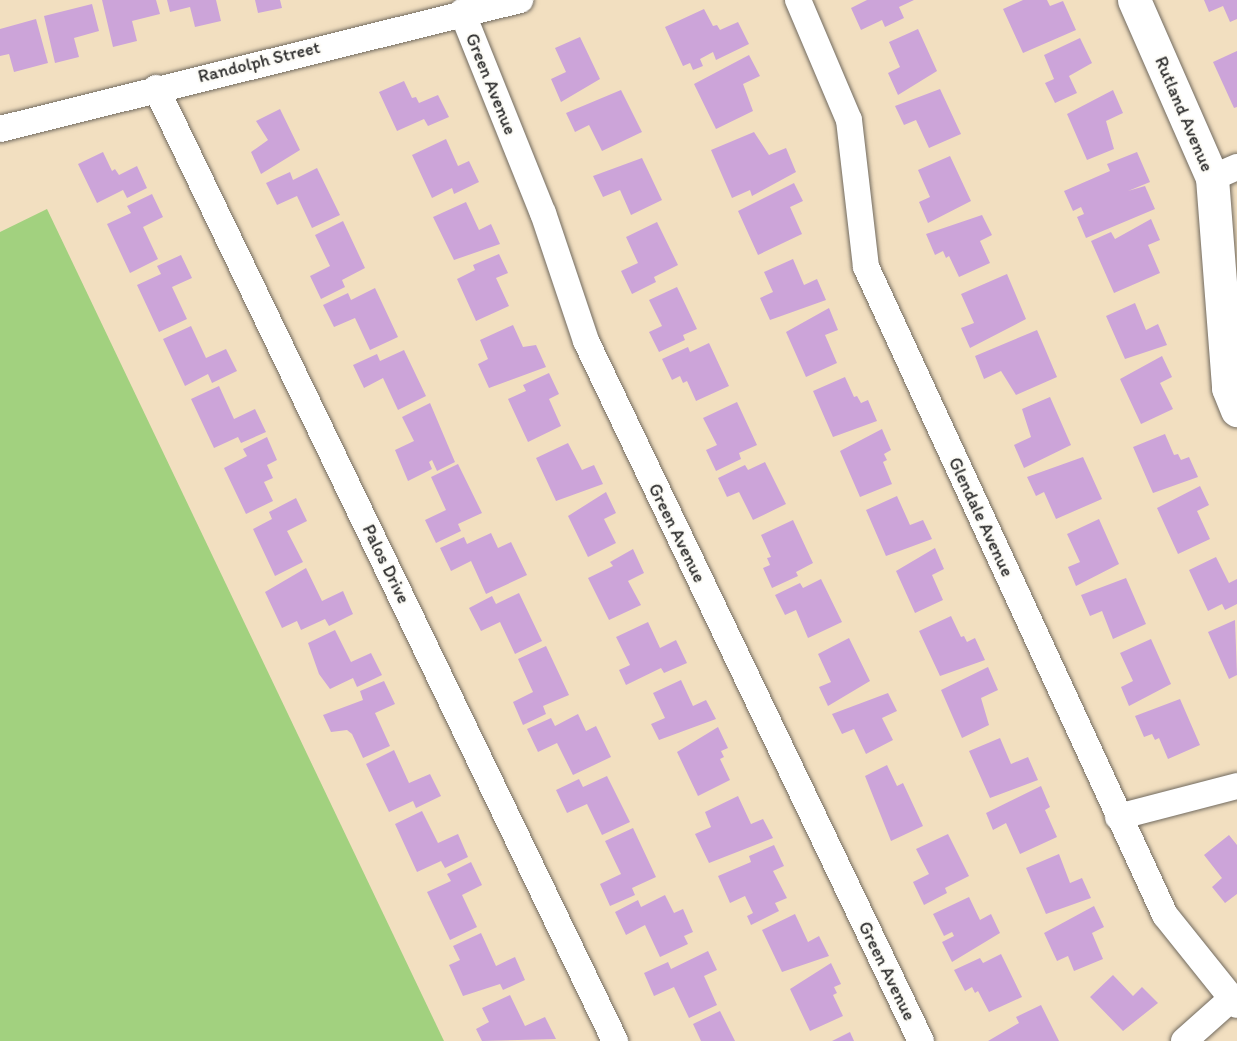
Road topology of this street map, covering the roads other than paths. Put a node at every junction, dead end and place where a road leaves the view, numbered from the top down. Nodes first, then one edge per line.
1 (520, 0) edge
2 (798, 0) edge
3 (1134, 0) edge
4 (462, 12) junction
5 (156, 88) junction
6 (0, 129) edge
7 (1224, 173) edge
8 (1237, 410) edge
9 (1237, 786) edge
10 (1118, 817) junction
11 (1234, 1003) edge
12 (615, 1041) edge
13 (921, 1041) edge
14 (1184, 1041) edge

1 - 4 street, Randolph Street
2 - 10 street, Glendale Avenue
3 - 7 street, Rutland Avenue
4 - 5 street, Randolph Street
4 - 13 street, Green Avenue
5 - 6 street, Randolph Street
5 - 12 street, Palos Drive
7 - 8 street, Rutland Avenue
9 - 10 street
10 - 11 street, Glendale Avenue
11 - 14 street

